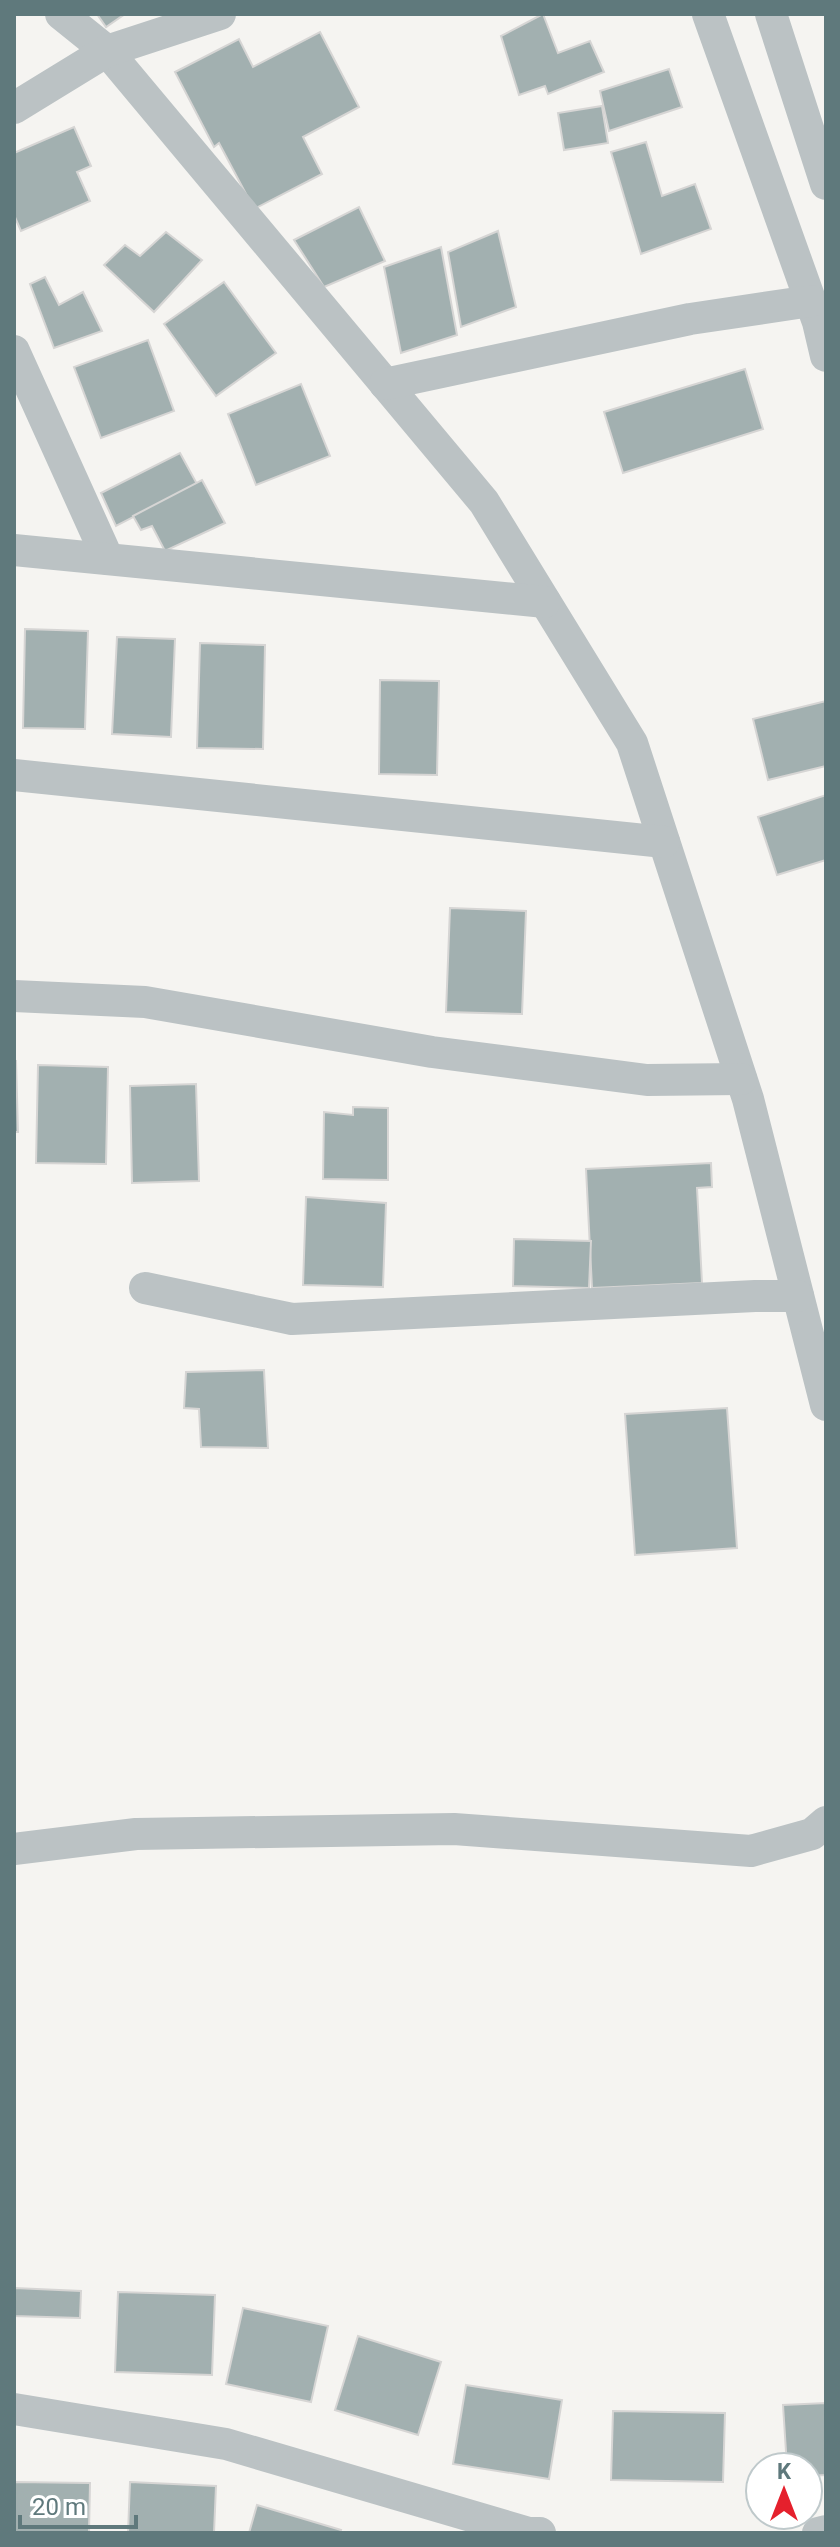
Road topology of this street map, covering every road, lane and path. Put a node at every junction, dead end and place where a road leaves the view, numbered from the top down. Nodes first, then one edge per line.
1 (61, 14) edge
2 (220, 14) edge
3 (708, 14) edge
4 (771, 14) edge
5 (107, 51) junction
6 (788, 65) junction
7 (14, 108) edge
8 (826, 121) edge
9 (826, 184) edge
10 (811, 301) junction
11 (14, 351) edge
12 (826, 356) edge
13 (385, 384) junction
14 (14, 550) edge
15 (108, 559) junction
16 (545, 602) junction
17 (14, 775) edge
18 (664, 842) junction
19 (14, 996) edge
20 (741, 1079) junction
21 (145, 1288) dead end
22 (798, 1296) junction
23 (826, 1405) edge
24 (821, 1831) edge
25 (14, 1849) edge
26 (14, 2409) edge
27 (826, 2531) edge
28 (540, 2533) edge
29 (818, 2533) edge

1 - 5 street
2 - 5 street
3 - 10 street
4 - 6 street
5 - 7 street
5 - 13 street
6 - 8 street
6 - 9 street
10 - 12 street
10 - 13 street
11 - 15 street
13 - 16 street
14 - 15 street
15 - 16 street
16 - 18 street
17 - 18 street
18 - 20 street
19 - 20 street
20 - 22 street
21 - 22 street
22 - 23 street
24 - 25 street
26 - 28 street
27 - 29 street

